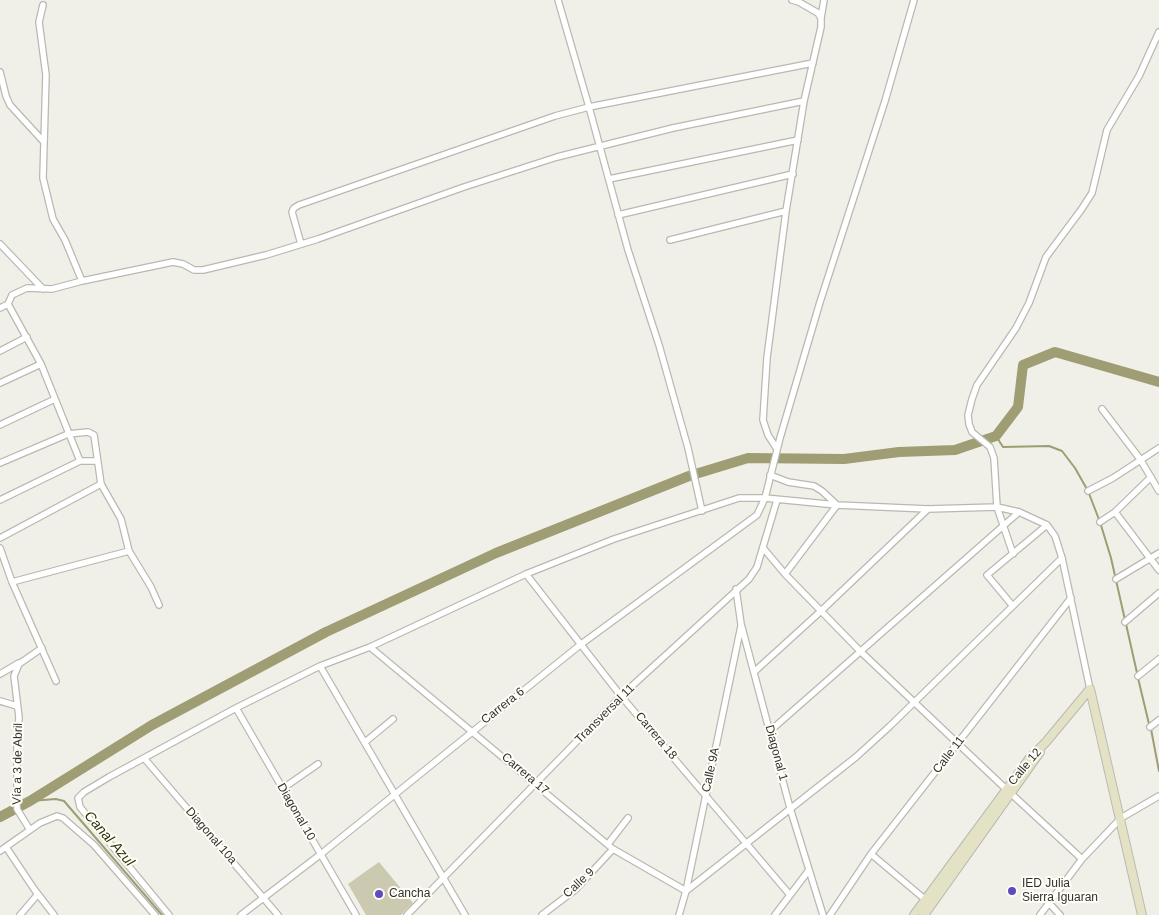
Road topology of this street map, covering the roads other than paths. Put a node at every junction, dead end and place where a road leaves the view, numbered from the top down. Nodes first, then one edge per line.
1 (558, 0) edge
2 (792, 0) edge
3 (824, 0) edge
4 (914, 0) edge
5 (43, 5) dead end
6 (821, 18) junction
7 (1159, 32) edge
8 (813, 63) junction
9 (0, 72) edge
10 (804, 101) junction
11 (589, 107) junction
12 (798, 140) junction
13 (43, 141) junction
14 (599, 146) junction
15 (793, 174) junction
16 (609, 179) junction
17 (786, 211) junction
18 (618, 215) junction
19 (670, 240) dead end
20 (0, 244) edge
21 (301, 244) junction
22 (82, 281) junction
23 (43, 289) junction
24 (8, 304) junction
25 (0, 308) edge
26 (27, 337) junction
27 (0, 351) edge
28 (41, 364) junction
29 (0, 383) edge
30 (55, 400) junction
31 (1102, 409) dead end
32 (0, 425) edge
33 (68, 434) junction
34 (777, 448) junction
35 (1159, 448) edge
36 (1140, 460) junction
37 (80, 461) junction
38 (97, 461) junction
39 (0, 463) edge
40 (770, 475) junction
41 (1151, 477) junction
42 (101, 484) junction
43 (1088, 491) dead end
44 (1159, 491) edge
45 (766, 498) junction
46 (0, 500) edge
47 (778, 500) junction
48 (837, 505) junction
49 (997, 507) junction
50 (928, 509) junction
51 (702, 511) junction
52 (1019, 512) junction
53 (1115, 512) junction
54 (1100, 522) dead end
55 (1047, 525) junction
56 (1002, 528) junction
57 (0, 538) edge
58 (0, 548) edge
59 (764, 549) junction
60 (129, 551) junction
61 (1159, 553) edge
62 (1013, 554) junction
63 (1062, 558) junction
64 (1150, 559) junction
65 (1159, 570) edge
66 (526, 574) junction
67 (785, 574) junction
68 (1116, 579) dead end
69 (12, 582) junction
70 (736, 589) junction
71 (1159, 593) edge
72 (1071, 598) junction
73 (160, 605) dead end
74 (1012, 605) junction
75 (821, 611) junction
76 (1125, 622) dead end
77 (741, 624) junction
78 (580, 645) junction
79 (370, 647) junction
80 (42, 648) junction
81 (860, 651) junction
82 (1159, 660) edge
83 (21, 662) junction
84 (320, 666) junction
85 (754, 672) junction
86 (0, 674) edge
87 (1138, 676) dead end
88 (56, 681) dead end
89 (1090, 689) junction
90 (622, 696) junction
91 (0, 701) edge
92 (913, 702) junction
93 (17, 706) junction
94 (236, 708) junction
95 (393, 719) dead end
96 (1159, 720) edge
97 (1150, 727) dead end
98 (472, 731) junction
99 (770, 731) junction
100 (365, 742) junction
101 (958, 744) junction
102 (144, 758) junction
103 (318, 764) dead end
104 (536, 783) junction
105 (282, 789) junction
106 (1008, 791) junction
107 (395, 794) junction
108 (706, 795) junction
109 (1159, 796) edge
110 (790, 808) junction
111 (628, 818) dead end
112 (1121, 818) junction
113 (30, 830) junction
114 (608, 844) junction
115 (746, 844) junction
116 (6, 846) junction
117 (614, 849) junction
118 (0, 851) edge
119 (321, 854) junction
120 (872, 854) junction
121 (1082, 859) junction
122 (809, 870) junction
123 (443, 876) junction
124 (686, 891) junction
125 (38, 894) junction
126 (790, 895) junction
127 (263, 898) junction
128 (928, 902) junction
129 (1049, 903) junction
130 (20, 915) edge
131 (54, 915) edge
132 (155, 915) edge
133 (169, 915) edge
134 (241, 915) edge
135 (278, 915) edge
136 (356, 915) edge
137 (407, 915) edge
138 (465, 915) edge
139 (542, 915) edge
140 (679, 915) edge
141 (775, 915) edge
142 (823, 915) edge
143 (830, 915) edge
144 (914, 915) edge
145 (924, 915) edge
146 (1040, 915) edge
147 (1060, 915) edge
148 (1142, 915) edge

1 - 11 street
2 - 6 street
3 - 6 street
4 - 34 street
5 - 13 street
6 - 8 street
7 - 49 street
8 - 10 street
8 - 11 street
9 - 13 street
10 - 12 street
10 - 14 street
11 - 14 street
11 - 21 street
12 - 15 street
12 - 16 street
13 - 22 street
14 - 16 street
14 - 21 street
15 - 17 street
15 - 18 street
16 - 18 street
17 - 19 street
17 - 34 street
18 - 51 street
20 - 23 street
21 - 22 street
22 - 23 street
23 - 24 street
24 - 25 street
24 - 26 street
26 - 27 street
26 - 28 street
28 - 29 street
28 - 30 street
30 - 32 street
30 - 33 street
31 - 36 street
33 - 37 street
33 - 38 street
33 - 39 street
34 - 40 street
35 - 36 street
36 - 41 street
36 - 43 street
37 - 38 street
37 - 46 street
38 - 42 street
40 - 45 street
40 - 48 street
41 - 44 street
41 - 53 street
42 - 57 street
42 - 60 street
45 - 47 street
45 - 51 street
45 - 78 street, Carrera 6
47 - 48 street
47 - 59 street, Transversal 11
48 - 50 street
48 - 67 street
49 - 50 street
49 - 52 street
49 - 56 street
50 - 75 street
51 - 66 street
52 - 55 street
52 - 56 street
53 - 54 street
53 - 64 street
55 - 62 street
55 - 63 street
56 - 62 street
56 - 81 street
58 - 69 street
59 - 67 street
59 - 70 street, Transversal 11
60 - 69 street
60 - 73 street
61 - 64 street
62 - 74 street
63 - 72 street
63 - 74 street
64 - 65 street
64 - 68 street
66 - 78 street, Carrera 18
66 - 79 street
67 - 75 street
69 - 80 street
70 - 77 street, Diagonal 1
70 - 90 street, Transversal 11
71 - 76 street
72 - 89 street
72 - 101 street, Calle 11
74 - 92 street
75 - 81 street
75 - 85 street
77 - 85 street, Diagonal 1
77 - 108 street, Calle 9A
78 - 90 street, Carrera 18
78 - 98 street, Carrera 6
79 - 84 street
79 - 98 street, Carrera 17
80 - 83 street
80 - 88 street
81 - 92 street
81 - 99 street
82 - 87 street
83 - 86 street
83 - 93 street, Vía a 3 de Abril
84 - 94 street
84 - 100 street
85 - 99 street, Diagonal 1
89 - 106 street, Calle 12
89 - 112 street
90 - 104 street, Transversal 11
90 - 108 street, Carrera 18
91 - 93 street
92 - 101 street
92 - 110 street
93 - 113 street, Vía a 3 de Abril
94 - 102 street
94 - 105 street, Diagonal 10
95 - 100 street
96 - 97 street
98 - 104 street, Carrera 17
98 - 107 street, Carrera 6
99 - 110 street, Diagonal 1
100 - 107 street
101 - 106 street
101 - 120 street, Calle 11
102 - 127 street, Diagonal 10a
102 - 133 street
103 - 105 street
104 - 114 street, Carrera 17
104 - 123 street, Transversal 11
105 - 119 street, Diagonal 10
106 - 121 street
106 - 128 street, Calle 12
107 - 119 street, Carrera 6
107 - 123 street
108 - 115 street, Carrera 18
108 - 124 street, Calle 9A
109 - 112 street
110 - 115 street
110 - 122 street, Diagonal 1
111 - 114 street
112 - 121 street
112 - 148 street
113 - 116 street
113 - 132 street
114 - 117 street, Carrera 17
115 - 124 street
115 - 126 street, Carrera 18
116 - 118 street
116 - 125 street
117 - 124 street, Carrera 17
117 - 139 street, Calle 9
119 - 127 street, Carrera 6
119 - 136 street, Diagonal 10
120 - 128 street
120 - 143 street, Calle 11
121 - 129 street
122 - 126 street
122 - 142 street, Diagonal 1
123 - 137 street, Transversal 11
123 - 138 street
124 - 140 street, Calle 9A
125 - 130 street
125 - 131 street
126 - 141 street
127 - 134 street, Carrera 6
127 - 135 street, Diagonal 10a
128 - 144 street, Calle 12
128 - 145 street, Calle 12
129 - 146 street
129 - 147 street

